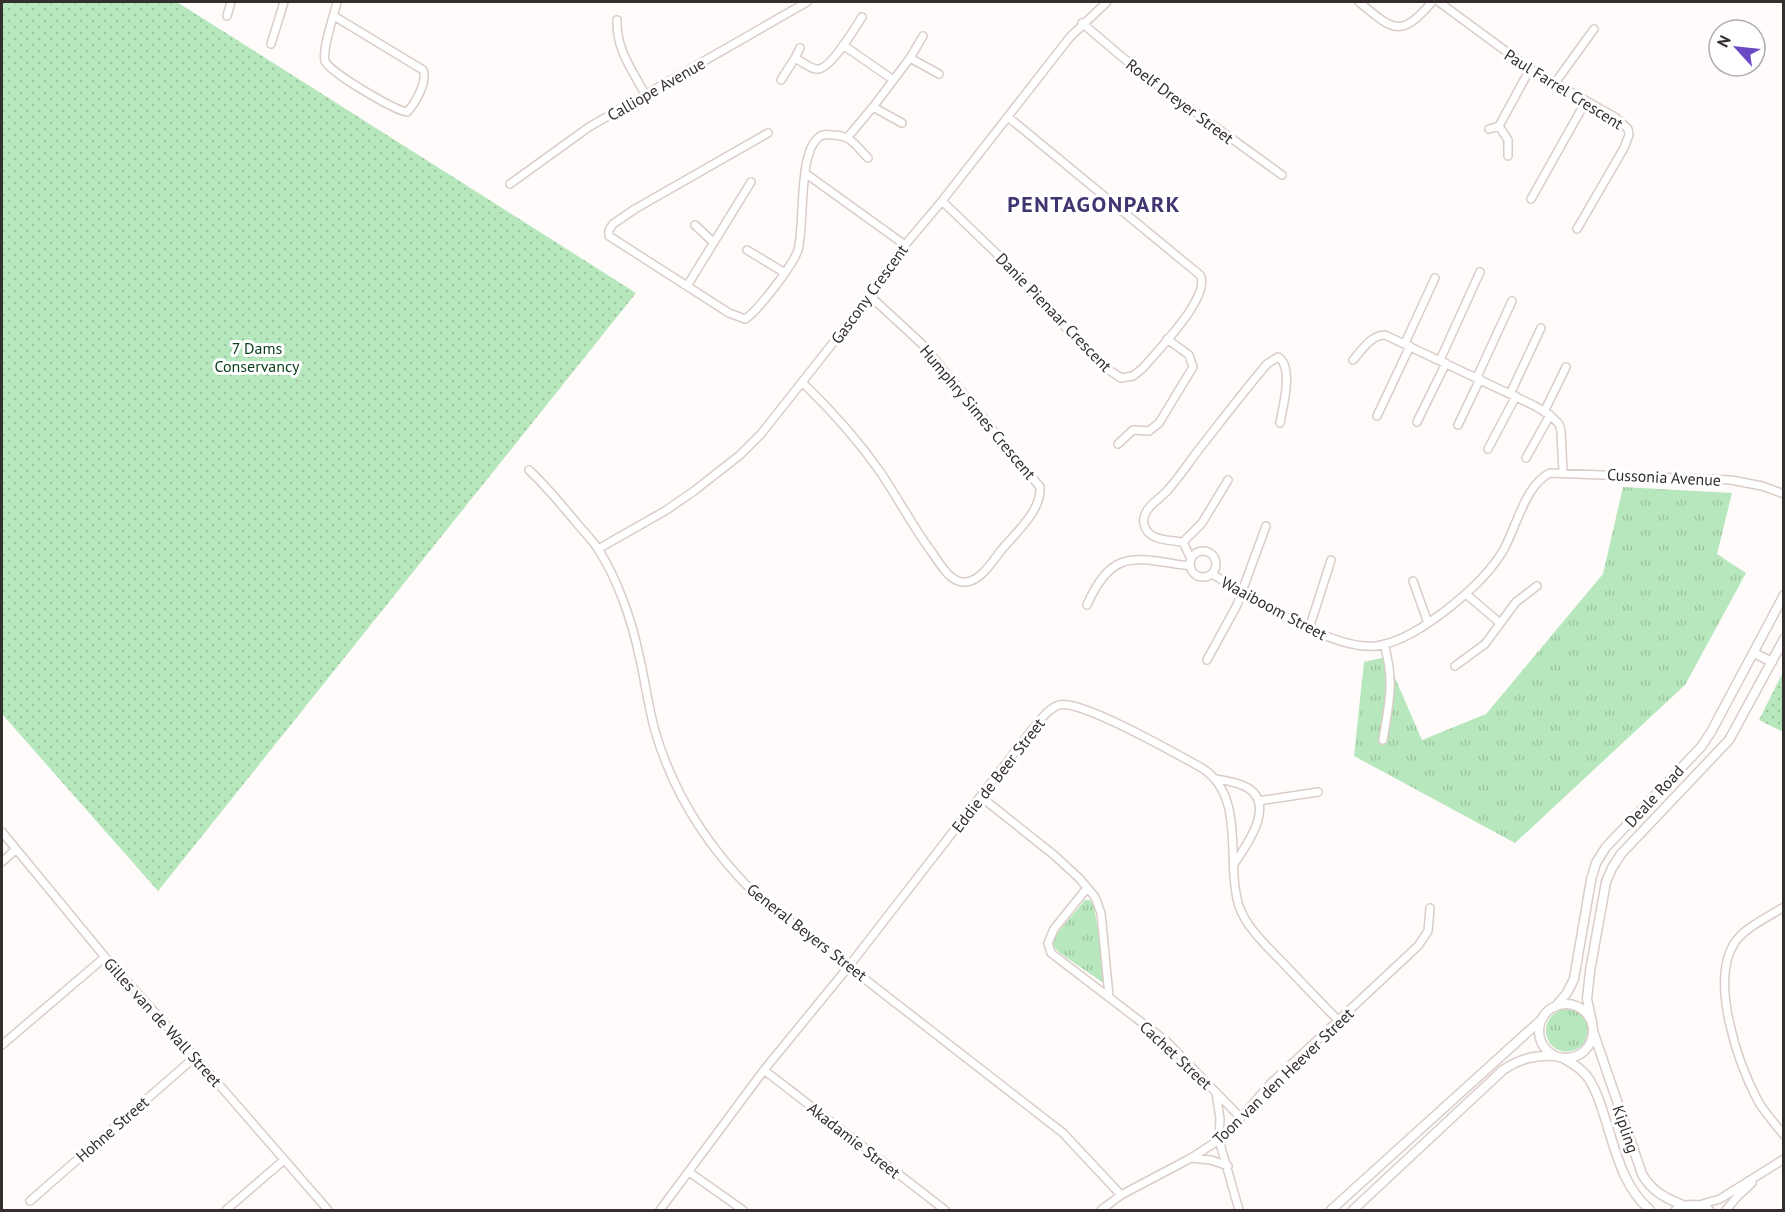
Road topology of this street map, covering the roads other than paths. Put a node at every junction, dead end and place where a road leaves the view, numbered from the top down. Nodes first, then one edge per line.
1 (231, 2) edge
2 (284, 2) edge
3 (337, 2) edge
4 (807, 2) edge
5 (1107, 2) edge
6 (1359, 2) edge
7 (1432, 2) edge
8 (1439, 2) edge
9 (227, 16) dead end
10 (334, 16) junction
11 (862, 17) dead end
12 (617, 20) dead end
13 (1082, 23) junction
14 (1594, 29) dead end
15 (923, 36) dead end
16 (271, 44) dead end
17 (843, 45) junction
18 (800, 48) dead end
19 (795, 58) junction
20 (910, 58) junction
21 (1530, 69) junction
22 (939, 74) dead end
23 (892, 79) junction
24 (781, 80) dead end
25 (1555, 83) junction
26 (645, 94) junction
27 (1586, 101) junction
28 (873, 107) junction
29 (1008, 117) junction
30 (902, 123) dead end
31 (1499, 126) junction
32 (1489, 129) dead end
33 (768, 133) dead end
34 (847, 138) junction
35 (1508, 156) dead end
36 (868, 158) dead end
37 (805, 173) junction
38 (1282, 175) dead end
39 (751, 182) dead end
40 (510, 184) dead end
41 (1531, 199) dead end
42 (942, 201) junction
43 (695, 225) dead end
44 (1577, 229) dead end
45 (713, 242) junction
46 (905, 245) junction
47 (747, 250) dead end
48 (1480, 272) dead end
49 (784, 273) junction
50 (1435, 278) dead end
51 (687, 286) junction
52 (870, 296) junction
53 (1512, 301) dead end
54 (1541, 328) dead end
55 (1167, 339) junction
56 (1408, 344) junction
57 (1353, 360) dead end
58 (1443, 361) junction
59 (1566, 367) dead end
60 (1478, 378) junction
61 (803, 383) junction
62 (1513, 395) junction
63 (1547, 413) junction
64 (1377, 416) dead end
65 (1417, 422) dead end
66 (1280, 423) dead end
67 (1458, 425) dead end
68 (1118, 444) dead end
69 (1488, 449) dead end
70 (1526, 458) dead end
71 (529, 470) dead end
72 (1563, 472) junction
73 (1543, 476) joint
74 (1228, 480) dead end
75 (1784, 494) edge
76 (1266, 526) dead end
77 (1183, 542) junction
78 (598, 549) junction
79 (1331, 560) dead end
80 (1191, 562) junction
81 (1212, 574) junction
82 (1413, 581) dead end
83 (1537, 586) dead end
84 (1242, 592) junction
85 (1466, 594) junction
86 (1784, 596) edge
87 (1087, 605) dead end
88 (1428, 623) junction
89 (1500, 623) junction
90 (1309, 629) junction
91 (1784, 639) edge
92 (1384, 644) junction
93 (1754, 652) junction
94 (1207, 660) dead end
95 (1772, 662) junction
96 (1455, 666) dead end
97 (1383, 740) dead end
98 (1216, 778) junction
99 (1318, 792) dead end
100 (981, 797) junction
101 (1258, 801) junction
102 (2, 832) edge
103 (16, 849) junction
104 (2, 862) edge
105 (1234, 864) junction
106 (1087, 888) junction
107 (1784, 907) edge
108 (1430, 908) dead end
109 (105, 957) junction
110 (849, 966) junction
111 (1109, 996) junction
112 (1556, 1007) junction
113 (1542, 1019) junction
114 (1339, 1021) junction
115 (1593, 1027) junction
116 (2, 1045) edge
117 (195, 1057) junction
118 (1559, 1057) junction
119 (764, 1070) junction
120 (1216, 1093) junction
121 (1240, 1117) junction
122 (1784, 1135) edge
123 (1219, 1140) junction
124 (1191, 1158) junction
125 (1784, 1159) edge
126 (284, 1160) junction
127 (1228, 1166) junction
128 (1765, 1171) junction
129 (689, 1172) junction
130 (1122, 1195) junction
131 (30, 1201) dead end
132 (1699, 1205) junction
133 (1685, 1206) junction
134 (226, 1210) edge
135 (328, 1210) edge
136 (660, 1210) edge
137 (743, 1210) edge
138 (945, 1210) edge
139 (1101, 1210) edge
140 (1239, 1210) edge
141 (1331, 1210) edge
142 (1353, 1210) edge
143 (1650, 1210) edge
144 (1676, 1210) edge
145 (1709, 1210) edge
146 (1726, 1210) edge

1 - 9 street
2 - 16 street
3 - 10 street
4 - 26 street, Calliope Avenue
5 - 13 street, Gascony Crescent
6 - 7 street
8 - 21 street, Paul Farrel Crescent
10 - 10 street
11 - 17 street
12 - 26 street
13 - 29 street, Gascony Crescent
13 - 38 street, Roelf Dreyer Street
14 - 25 street
15 - 20 street
17 - 19 street
17 - 23 street
18 - 19 street
19 - 24 street
20 - 22 street
20 - 23 street
21 - 25 street, Paul Farrel Crescent
21 - 31 street
23 - 28 street
25 - 27 street, Paul Farrel Crescent
26 - 40 street, Calliope Avenue
27 - 41 street
27 - 44 street, Paul Farrel Crescent
28 - 30 street
28 - 34 street
29 - 42 street, Gascony Crescent
29 - 55 street, Danie Pienaar Crescent
31 - 32 street
31 - 35 street
33 - 51 street
34 - 36 street
34 - 37 street
37 - 46 street
37 - 49 street
39 - 45 street
42 - 46 street, Gascony Crescent
42 - 55 street, Danie Pienaar Crescent
43 - 45 street
45 - 51 street
46 - 52 street, Gascony Crescent
47 - 49 street
48 - 58 street
49 - 51 street
50 - 56 street
52 - 61 street, Gascony Crescent
52 - 61 street, Humphry Simes Crescent
53 - 60 street
54 - 62 street
55 - 68 street
56 - 57 street
56 - 58 street
56 - 64 street
58 - 60 street
58 - 65 street
59 - 63 street
60 - 62 street
60 - 67 street
61 - 78 street, Gascony Crescent
62 - 63 street
62 - 69 street
63 - 70 street
63 - 72 street
66 - 77 street
71 - 78 street, General Beyers Street
72 - 73 street, Cussonia Avenue
72 - 75 street, Cussonia Avenue
73 - 85 street, Waaiboom Street
74 - 77 street
76 - 84 street
77 - 80 street
78 - 110 street, General Beyers Street
79 - 90 street
80 - 81 street, Waaiboom Street
80 - 81 street, Waaiboom Street
80 - 87 street
81 - 84 street, Waaiboom Street
82 - 88 street
83 - 89 street
84 - 90 street, Waaiboom Street
84 - 94 street
85 - 88 street, Waaiboom Street
85 - 89 street
86 - 93 street, Deale Road
88 - 92 street, Waaiboom Street
89 - 96 street
90 - 92 street, Waaiboom Street
91 - 95 street, Deale Road
92 - 97 street
93 - 95 street
93 - 112 street, Deale Road
95 - 115 street, Deale Road
98 - 100 street, Eddie de Beer Street
98 - 101 street
98 - 105 street
99 - 101 street
100 - 106 street
100 - 110 street, Eddie de Beer Street
101 - 105 street
102 - 103 street, Gilles van de Wall Street
103 - 104 street
103 - 109 street, Gilles van de Wall Street
105 - 114 street
106 - 111 street
106 - 111 street, Cachet Street
107 - 122 street
108 - 114 street, Toon van den Heever Street
109 - 116 street
109 - 117 street, Gilles van de Wall Street
110 - 119 street, Eddie de Beer Street
110 - 130 street, General Beyers Street
111 - 120 street, Cachet Street
112 - 113 street
112 - 115 street
113 - 118 street
113 - 141 street
114 - 121 street, Toon van den Heever Street
115 - 118 street
115 - 133 street, Kipling
117 - 126 street, Gilles van de Wall Street
117 - 131 street, Hohne Street
118 - 142 street
118 - 143 street, Kipling
119 - 129 street, Eddie de Beer Street
119 - 138 street, Akadamie Street
120 - 121 street, Cachet Street
120 - 123 street
121 - 123 street, Toon van den Heever Street
123 - 124 street, Toon van den Heever Street
123 - 127 street
124 - 127 street
124 - 130 street, Toon van den Heever Street
125 - 128 street
126 - 134 street
126 - 135 street, Gilles van de Wall Street
127 - 140 street
128 - 132 street
128 - 146 street
129 - 136 street, Eddie de Beer Street
129 - 137 street
130 - 139 street, Toon van den Heever Street
132 - 133 street
132 - 145 street
133 - 144 street

